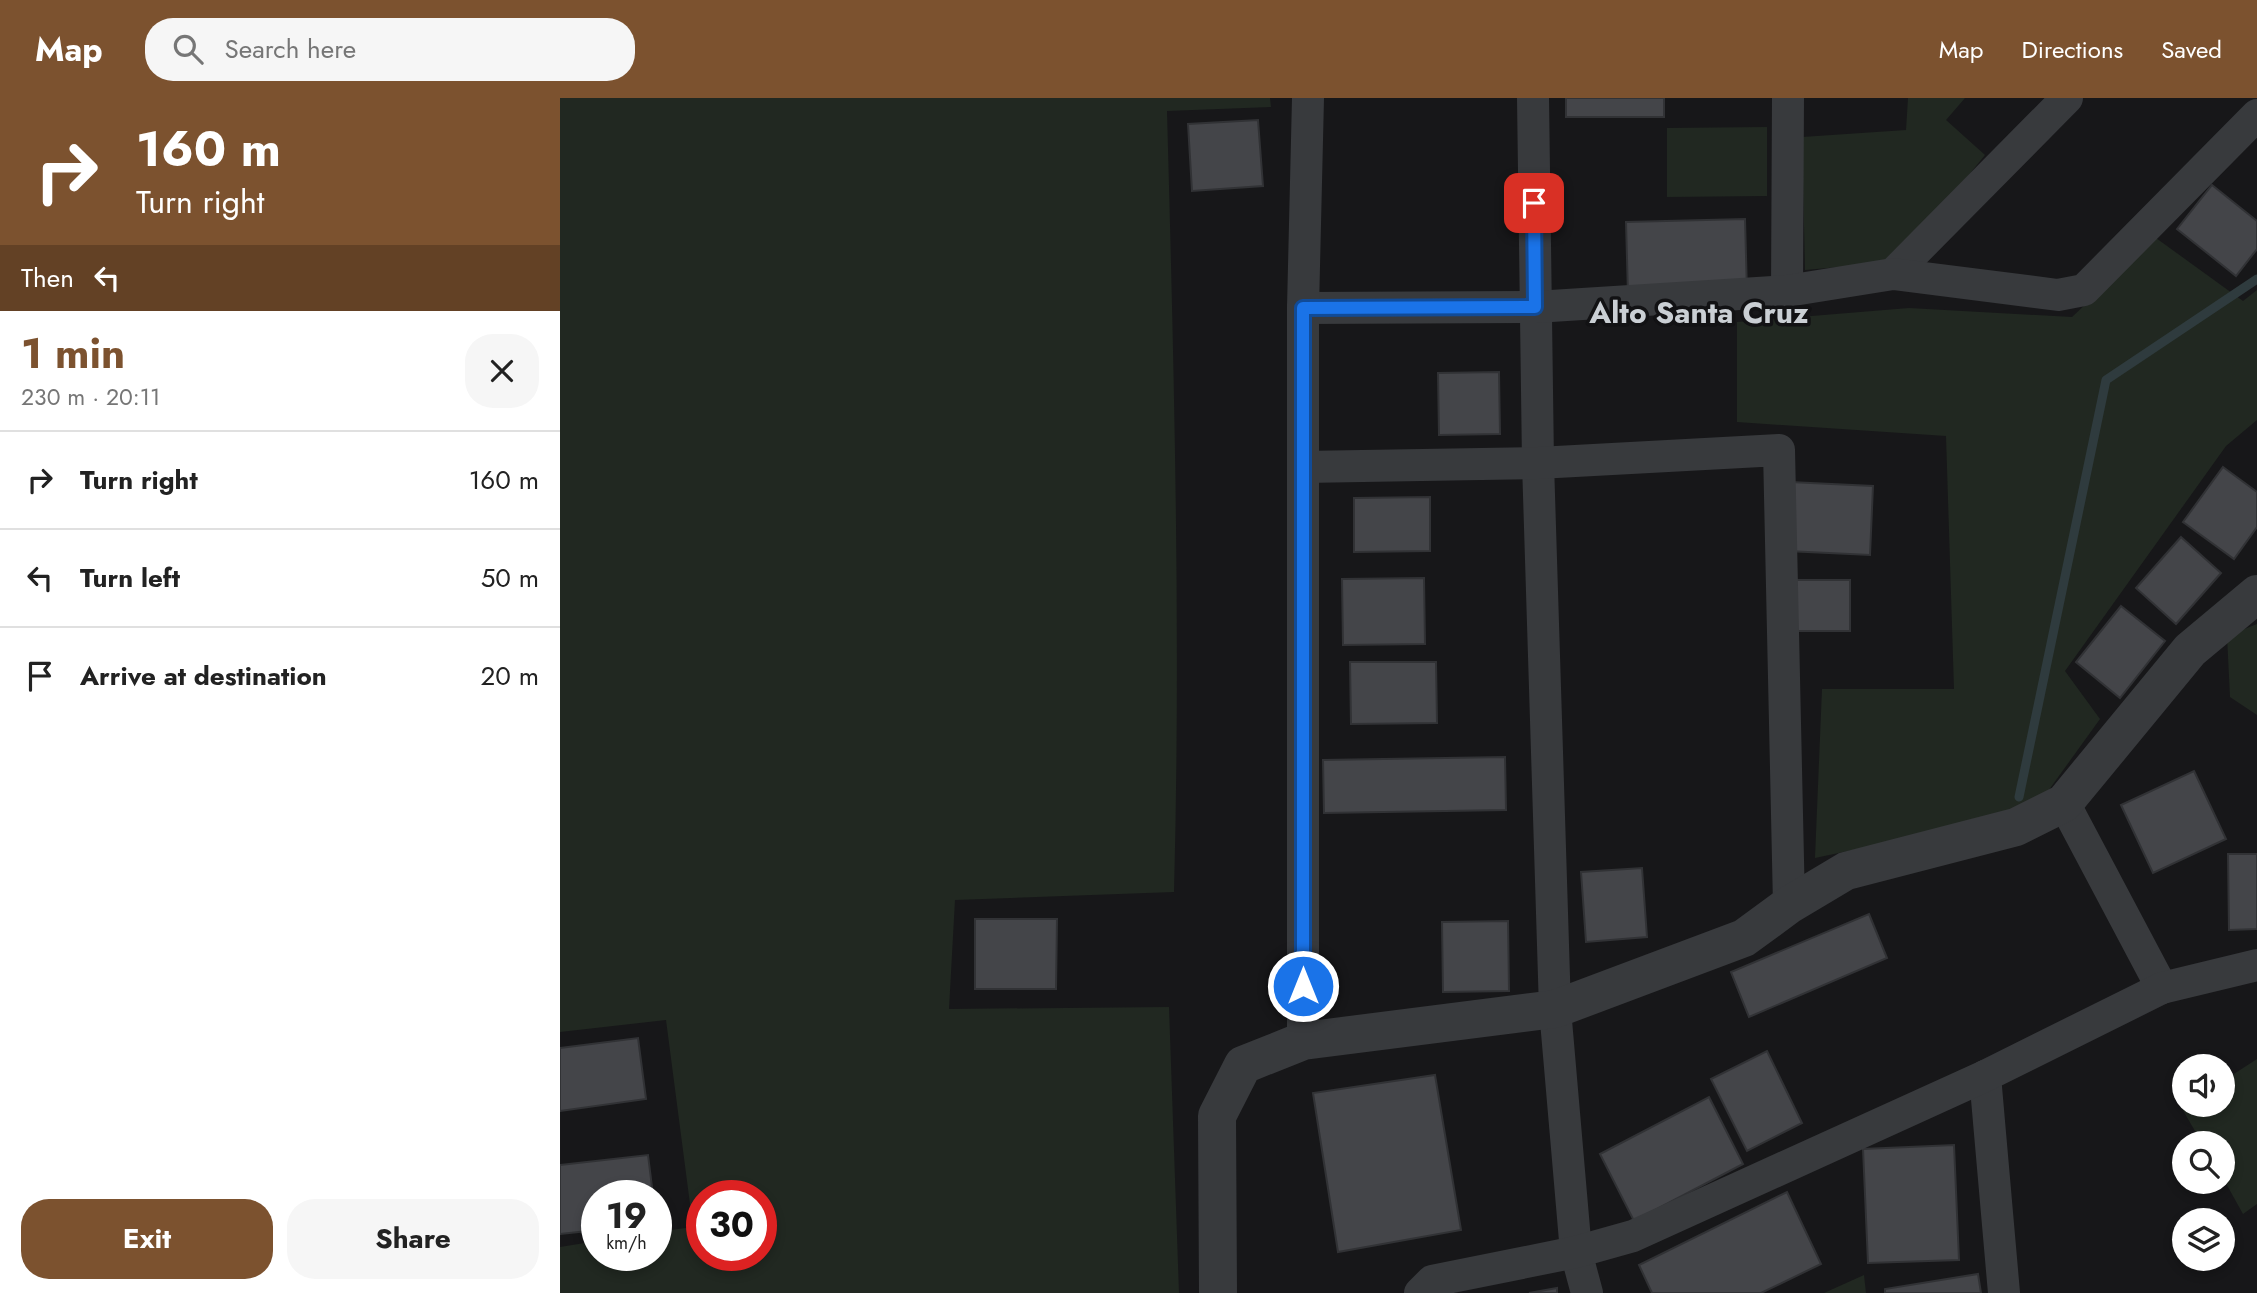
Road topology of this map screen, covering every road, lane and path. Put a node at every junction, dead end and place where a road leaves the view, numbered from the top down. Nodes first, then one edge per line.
1 (1308, 98) edge
2 (1533, 98) edge
3 (1788, 98) edge
4 (2067, 98) edge
5 (2257, 115) edge
6 (1893, 274) junction
7 (1787, 291) junction
8 (1535, 307) junction
9 (1303, 308) junction
10 (1538, 463) junction
11 (1303, 467) junction
12 (2257, 594) edge
13 (2064, 803) junction
14 (1788, 905) junction
15 (2257, 965) edge
16 (2162, 988) junction
17 (1555, 1009) junction
18 (1303, 1041) junction
19 (1985, 1076) junction
20 (1576, 1252) junction
21 (1218, 1293) edge
22 (1420, 1293) edge
23 (1587, 1293) edge
24 (2004, 1293) edge

1 - 9 street
2 - 8 street
3 - 7 street
4 - 6 street
5 - 6 street
6 - 7 street
7 - 8 street
8 - 9 street
8 - 10 street
9 - 11 street
10 - 11 street
10 - 14 street
10 - 17 street
11 - 18 street
12 - 13 street
13 - 14 street
13 - 16 street
14 - 17 street
15 - 16 street
16 - 19 street
17 - 18 street
17 - 20 street
18 - 21 street
19 - 20 street
19 - 24 street
20 - 22 street
20 - 23 street

